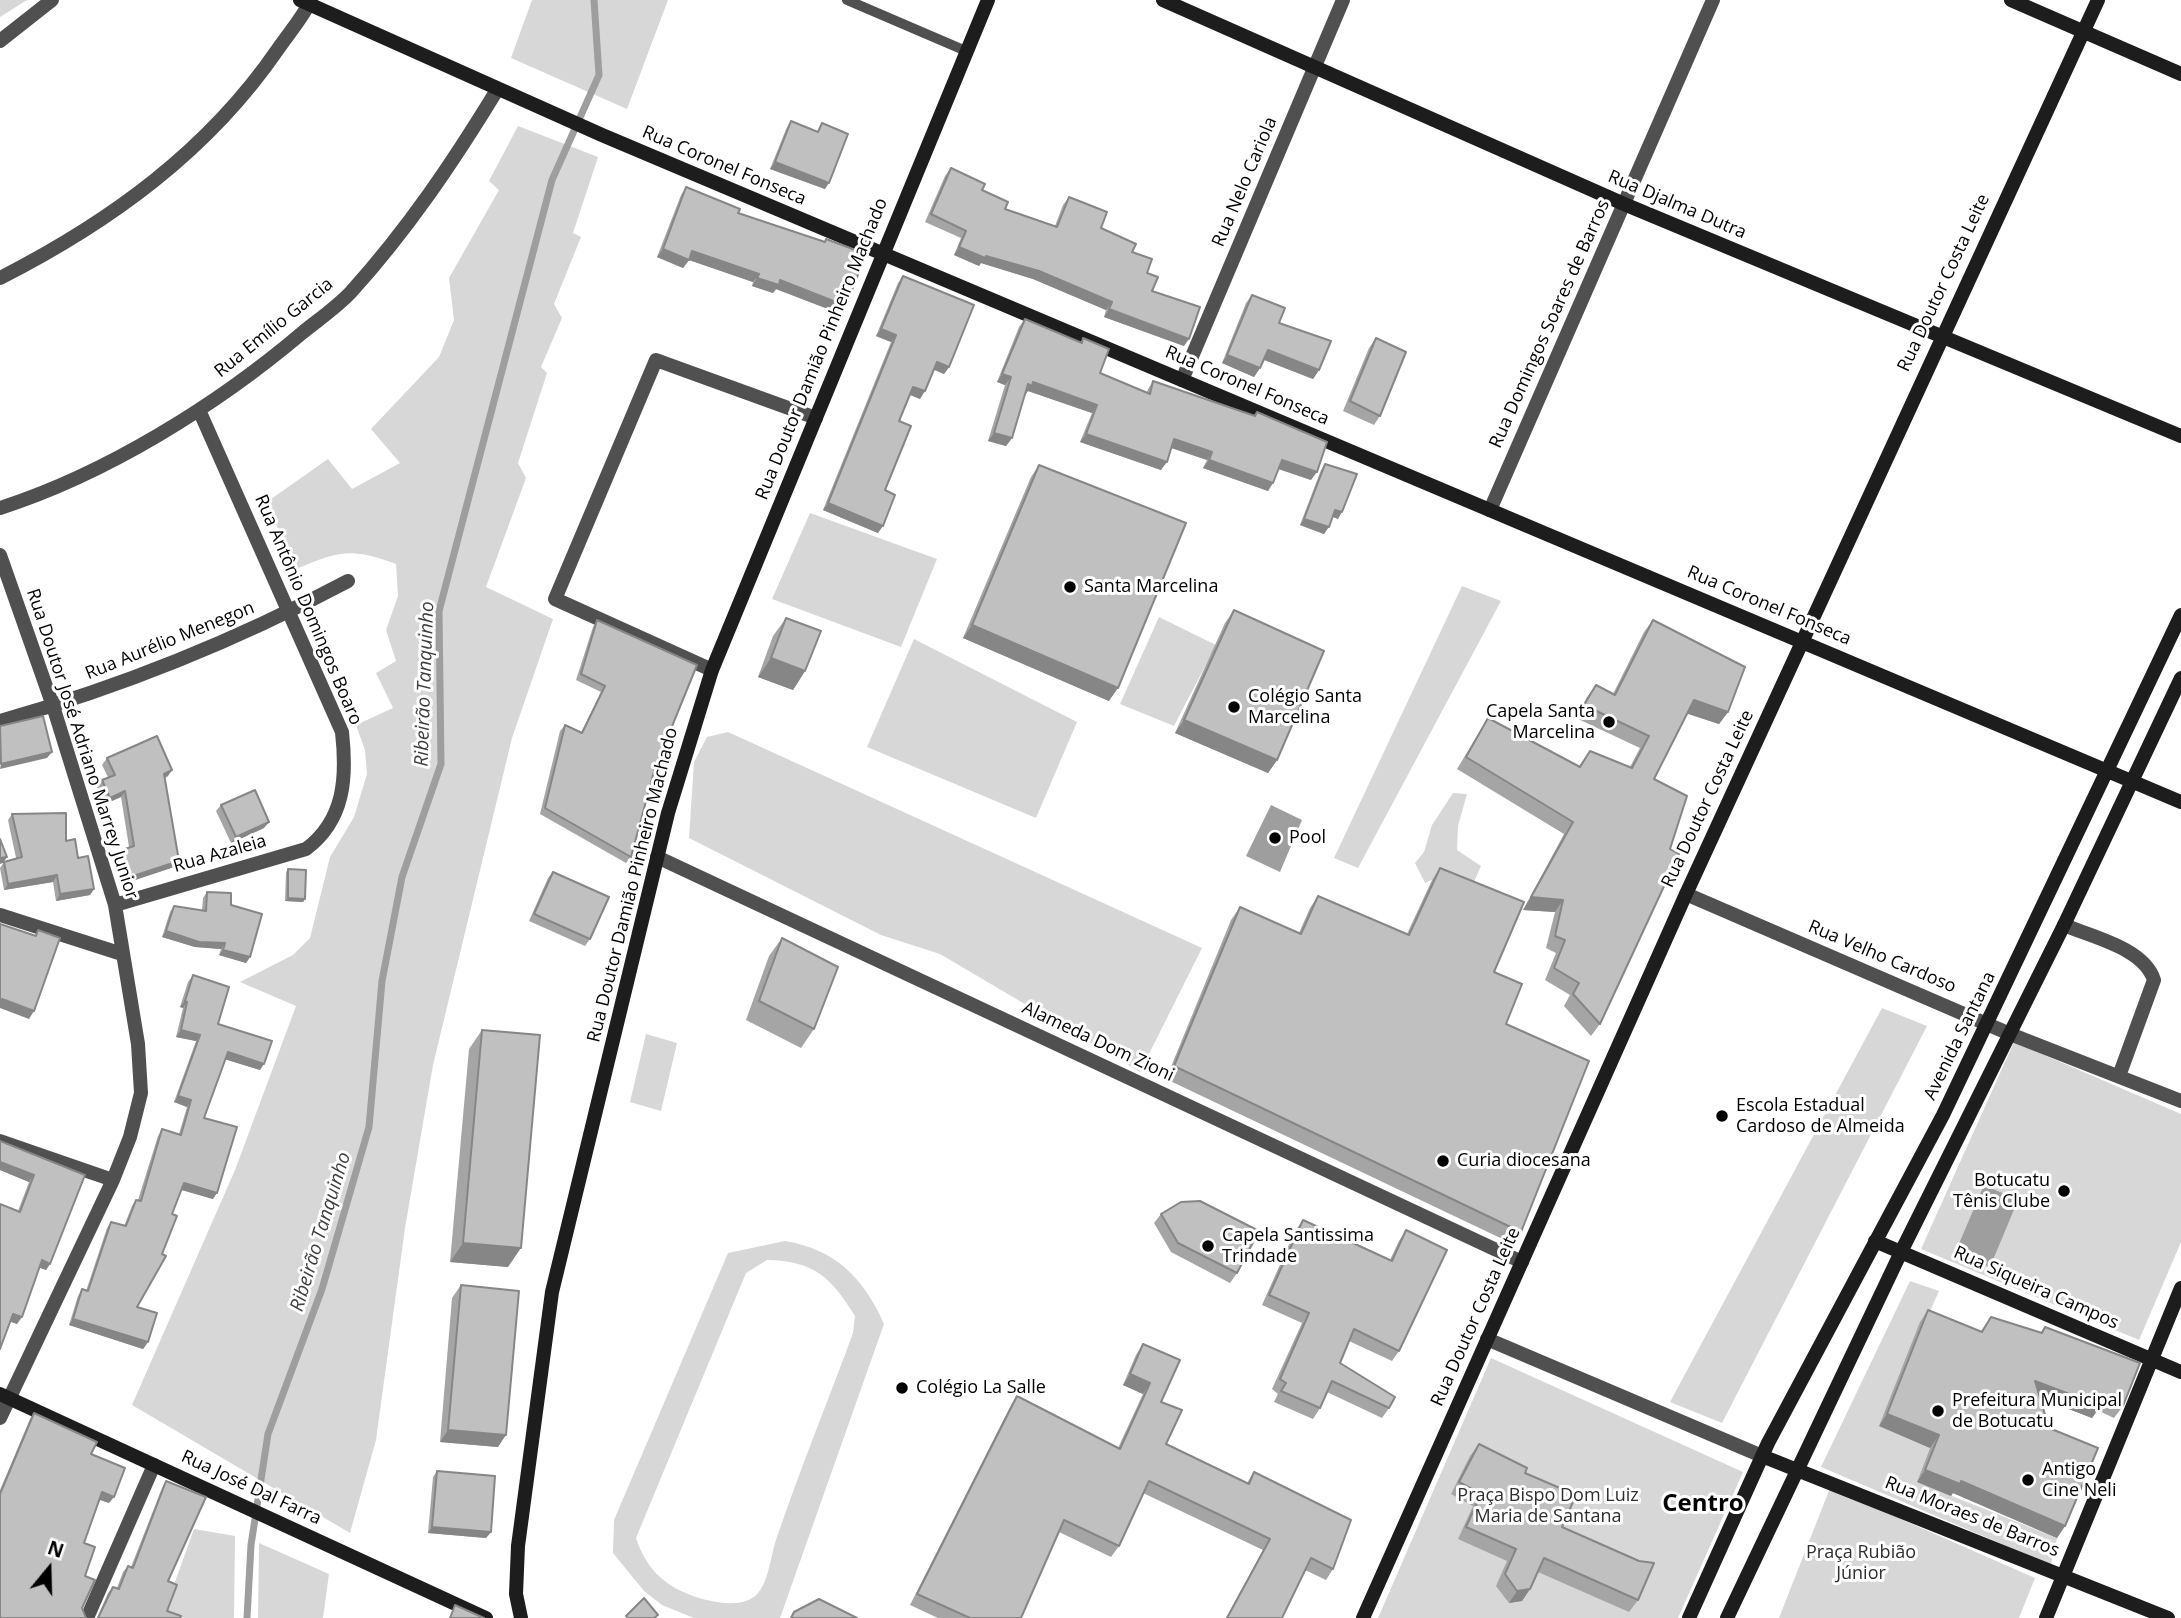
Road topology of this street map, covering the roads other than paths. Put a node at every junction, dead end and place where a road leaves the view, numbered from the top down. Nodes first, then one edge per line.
1 (52, 0) edge
2 (847, 0) edge
3 (988, 0) edge
4 (1163, 0) edge
5 (1343, 0) edge
6 (1713, 0) edge
7 (2011, 0) edge
8 (2098, 0) edge
9 (307, 1) edge
10 (2083, 31) junction
11 (0, 41) edge
12 (966, 51) junction
13 (1315, 66) junction
14 (2181, 74) edge
15 (497, 90) junction
16 (1624, 205) junction
17 (881, 253) junction
18 (0, 278) edge
19 (1940, 336) junction
20 (1182, 380) junction
21 (199, 410) junction
22 (816, 418) junction
23 (2181, 436) edge
24 (0, 508) edge
25 (1490, 510) junction
26 (0, 555) edge
27 (348, 580) dead end
28 (289, 612) junction
29 (2181, 615) edge
30 (1802, 640) junction
31 (712, 670) junction
32 (2181, 678) edge
33 (53, 706) junction
34 (0, 722) edge
35 (2106, 770) junction
36 (2131, 781) junction
37 (2181, 802) edge
38 (328, 830) joint
39 (657, 857) junction
40 (1686, 894) junction
41 (115, 905) junction
42 (0, 915) edge
43 (2064, 925) junction
44 (122, 954) junction
45 (1989, 1023) junction
46 (2010, 1034) junction
47 (2119, 1076) junction
48 (2181, 1101) edge
49 (0, 1141) edge
50 (113, 1180) junction
51 (1875, 1241) junction
52 (1902, 1250) junction
53 (1522, 1262) junction
54 (2181, 1288) edge
55 (1487, 1339) junction
56 (2151, 1360) junction
57 (2181, 1372) edge
58 (5, 1396) edge
59 (0, 1418) edge
60 (1762, 1456) junction
61 (154, 1465) junction
62 (1801, 1469) junction
63 (2064, 1575) junction
64 (87, 1618) edge
65 (486, 1618) edge
66 (521, 1618) edge
67 (1363, 1618) edge
68 (1689, 1618) edge
69 (1727, 1618) edge
70 (2046, 1618) edge
71 (2168, 1618) edge

1 - 11 street
2 - 12 lane
3 - 12 street, Rua Doutor Damião Pinheiro Machado
4 - 13 street, Rua Djalma Dutra
5 - 13 street, Rua Nelo Cariola
6 - 16 street, Rua Domingos Soares de Barros
7 - 10 street
8 - 10 street, Rua Doutor Costa Leite
9 - 15 street, Rua Coronel Fonseca
9 - 18 street
10 - 14 street
10 - 19 street, Rua Doutor Costa Leite
12 - 17 street, Rua Doutor Damião Pinheiro Machado
13 - 16 street, Rua Djalma Dutra
13 - 20 street, Rua Nelo Cariola
15 - 17 street, Rua Coronel Fonseca
15 - 21 street, Rua Emílio Garcia
16 - 19 street, Rua Djalma Dutra
16 - 25 street, Rua Domingos Soares de Barros
17 - 20 street, Rua Coronel Fonseca
17 - 22 street, Rua Doutor Damião Pinheiro Machado
19 - 23 street, Rua Djalma Dutra
19 - 30 street, Rua Doutor Costa Leite
20 - 25 street, Rua Coronel Fonseca
21 - 24 street, Rua Emílio Garcia
21 - 28 street, Rua Antônio Domingos Boaro
22 - 31 street, Rua Doutor Damião Pinheiro Machado
22 - 31 street
25 - 30 street, Rua Coronel Fonseca
26 - 33 street, Rua Doutor José Adriano Marrey Junior
27 - 28 street, Rua Aurélio Menegon
28 - 33 street, Rua Aurélio Menegon
28 - 38 street, Rua Antônio Domingos Boaro
29 - 35 street, Avenida Santana
30 - 35 street, Rua Coronel Fonseca
30 - 40 street, Rua Doutor Costa Leite
31 - 39 street, Rua Doutor Damião Pinheiro Machado
32 - 36 street
33 - 34 street, Rua Aurélio Menegon
33 - 41 street, Rua Doutor José Adriano Marrey Junior
35 - 36 street, Rua Coronel Fonseca
35 - 45 street, Avenida Santana
36 - 37 street, Rua Coronel Fonseca
36 - 43 street
38 - 41 street, Rua Azaleia
39 - 53 street, Alameda Dom Zioni
39 - 66 street, Rua Doutor Damião Pinheiro Machado
40 - 45 street, Rua Velho Cardoso
40 - 53 street, Rua Doutor Costa Leite
41 - 44 street, Rua Doutor José Adriano Marrey Junior
42 - 44 street
43 - 46 street
43 - 47 street
44 - 50 street, Rua Doutor José Adriano Marrey Junior
45 - 46 street, Rua Velho Cardoso
45 - 51 street, Avenida Santana
46 - 47 street, Rua Velho Cardoso
46 - 52 street
47 - 48 street, Rua Velho Cardoso
49 - 50 street
50 - 58 street, Rua Doutor José Adriano Marrey Junior
51 - 52 street, Rua Siqueira Campos
51 - 60 street, Avenida Santana
52 - 56 street, Rua Siqueira Campos
52 - 62 street
53 - 55 street, Rua Doutor Costa Leite
54 - 56 street
55 - 60 street
55 - 67 street, Rua Doutor Costa Leite
56 - 57 street, Rua Siqueira Campos
56 - 63 street
58 - 59 street, Rua Doutor José Adriano Marrey Junior
58 - 61 street, Rua José Dal Farra
60 - 62 street, Rua Moraes de Barros
60 - 68 street, Avenida Santana
61 - 64 street
61 - 65 street, Rua José Dal Farra
62 - 63 street, Rua Moraes de Barros
62 - 69 street
63 - 70 street
63 - 71 street, Rua Moraes de Barros

